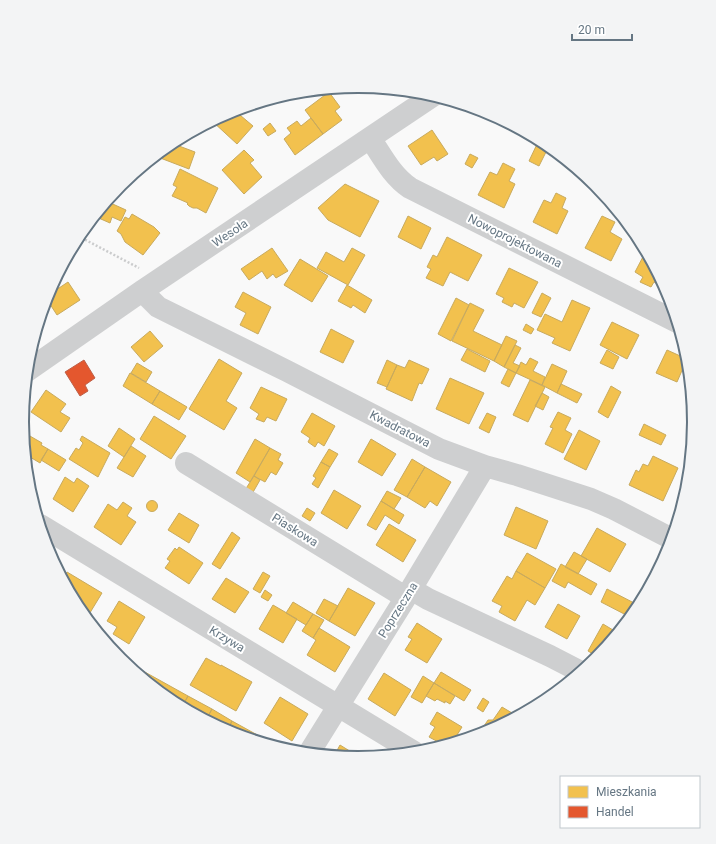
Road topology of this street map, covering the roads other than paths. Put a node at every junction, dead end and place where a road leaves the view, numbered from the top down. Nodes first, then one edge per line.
1 (427, 100) edge
2 (370, 138) junction
3 (149, 287) junction
4 (671, 319) edge
5 (34, 366) edge
6 (186, 463) dead end
7 (486, 466) junction
8 (46, 529) edge
9 (667, 536) edge
10 (408, 593) junction
11 (575, 669) edge
12 (338, 706) junction
13 (406, 747) edge
14 (312, 748) edge

1 - 2 street, Wesoła
2 - 3 street, Wesoła
2 - 4 street, Nowoprojektowana
3 - 5 street, Wesoła
3 - 7 street, Kwadratowa
6 - 10 street, Piaskowa
7 - 9 street, Kwadratowa
7 - 10 street, Poprzeczna
8 - 12 street, Krzywa
10 - 11 street, Piaskowa
10 - 12 street, Poprzeczna
12 - 13 street, Krzywa
12 - 14 street, Poprzeczna

